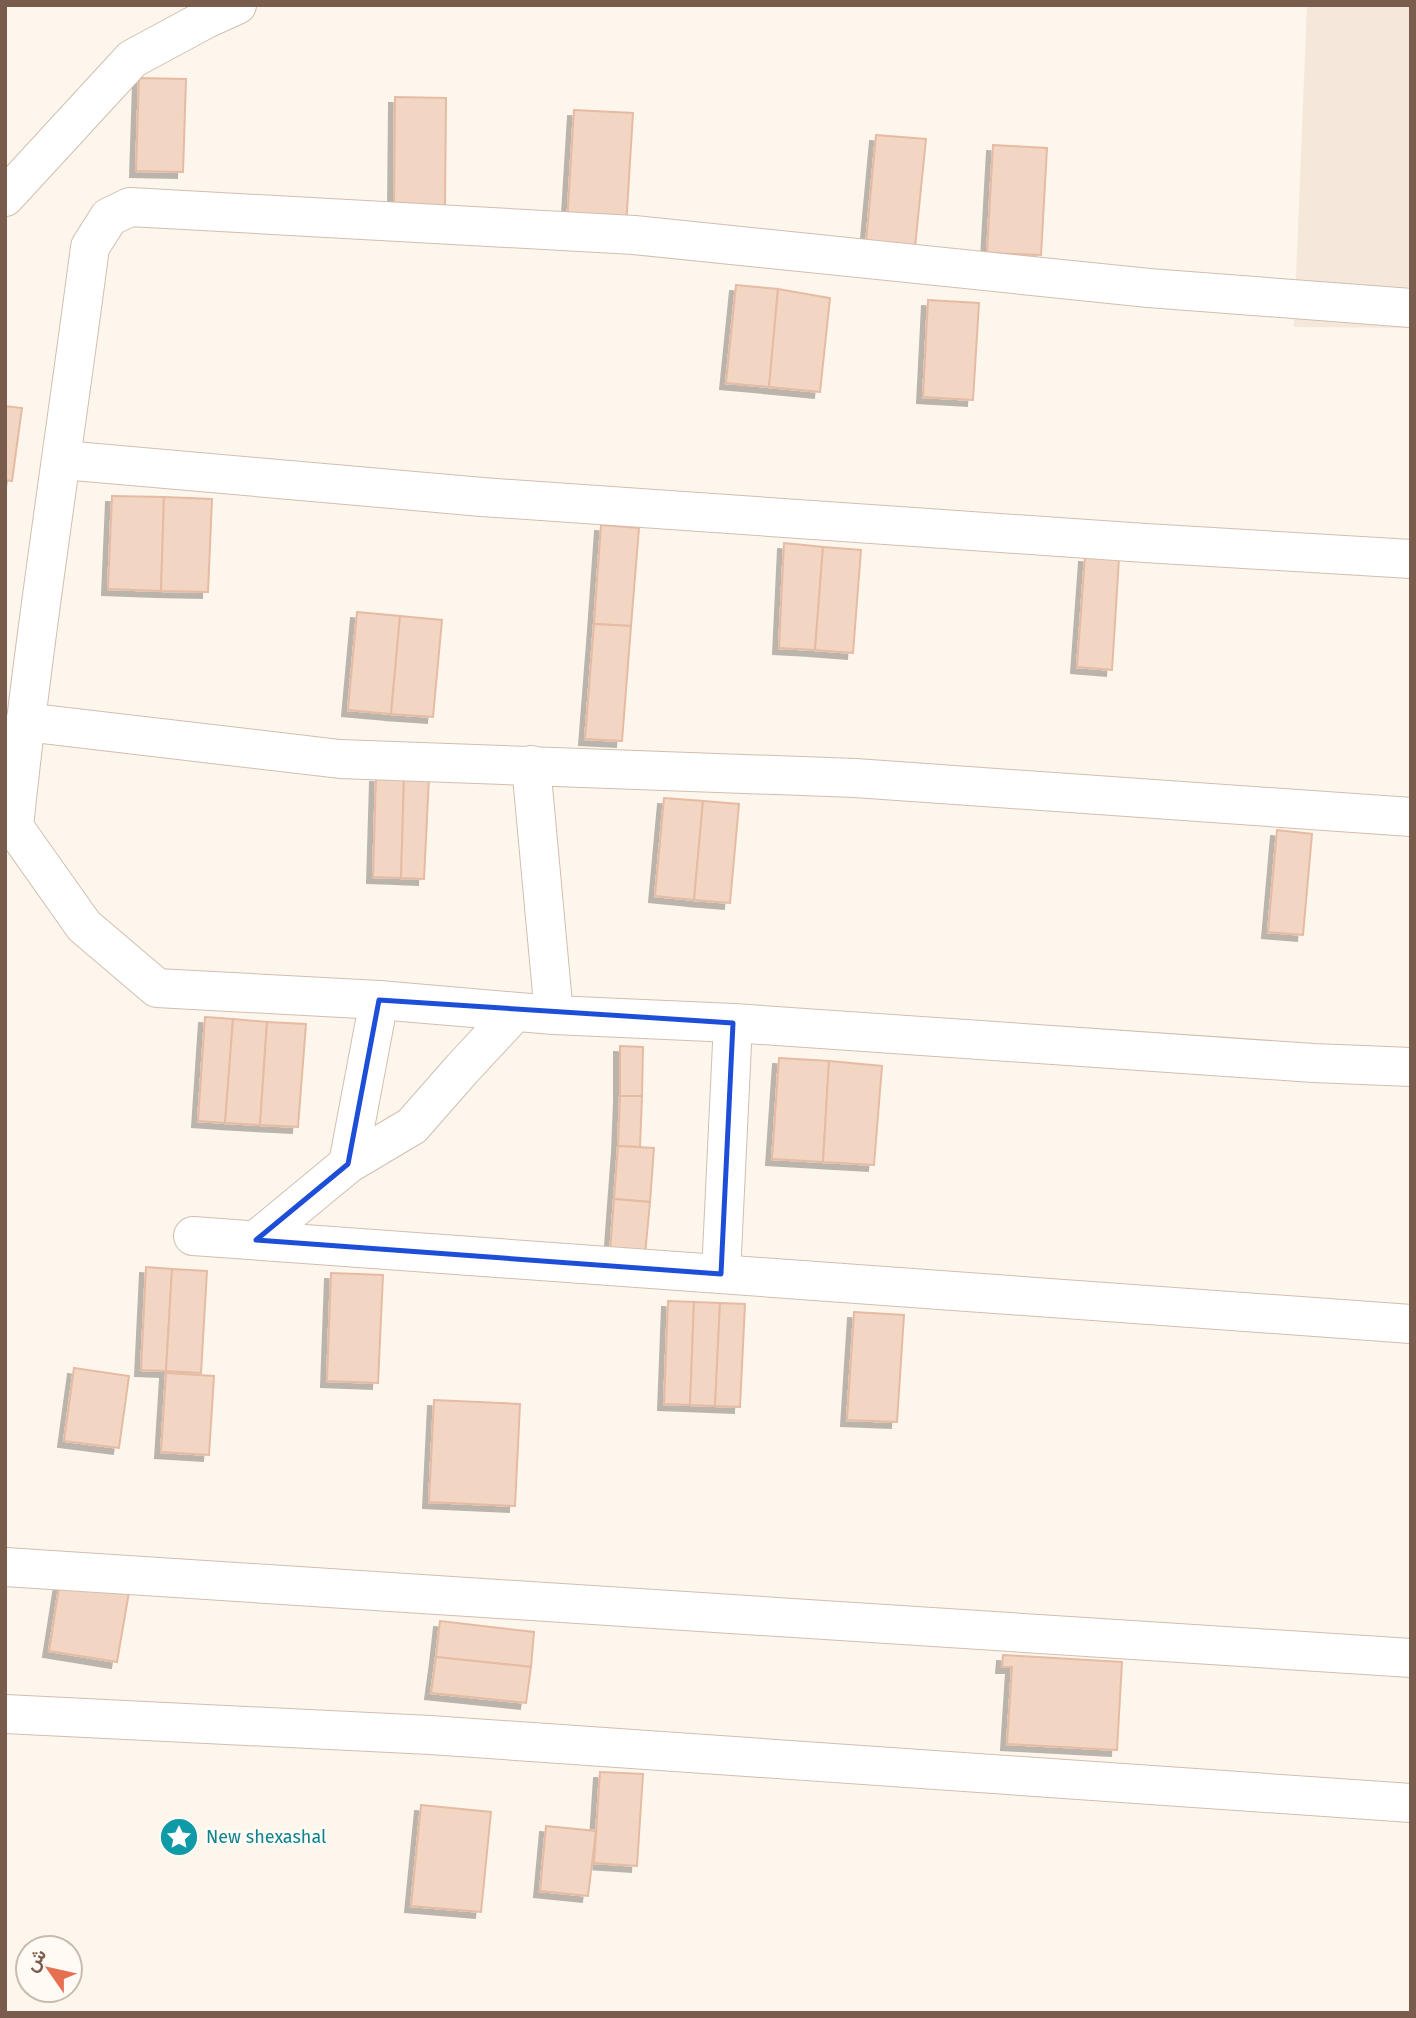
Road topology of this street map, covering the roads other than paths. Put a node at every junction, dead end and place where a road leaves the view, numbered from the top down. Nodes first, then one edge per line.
1 (237, 5) edge
2 (5, 197) edge
3 (1411, 308) edge
4 (63, 460) junction
5 (1411, 559) edge
6 (25, 722) junction
7 (531, 765) junction
8 (1411, 817) edge
9 (379, 1000) junction
10 (515, 1012) junction
11 (554, 1015) junction
12 (733, 1023) junction
13 (1411, 1066) edge
14 (348, 1164) junction
15 (193, 1236) dead end
16 (256, 1240) junction
17 (721, 1274) junction
18 (1411, 1324) edge
19 (5, 1567) edge
20 (1411, 1658) edge
21 (5, 1714) edge
22 (1411, 1803) edge

1 - 2 street
3 - 4 street
4 - 5 street
4 - 6 street
6 - 7 street
6 - 9 street
7 - 8 street
7 - 11 street
9 - 10 street
9 - 14 street
10 - 11 street
10 - 14 street
11 - 12 street
12 - 13 street
12 - 17 street
14 - 16 street
15 - 16 street
16 - 17 street
17 - 18 street
19 - 20 street
21 - 22 street

